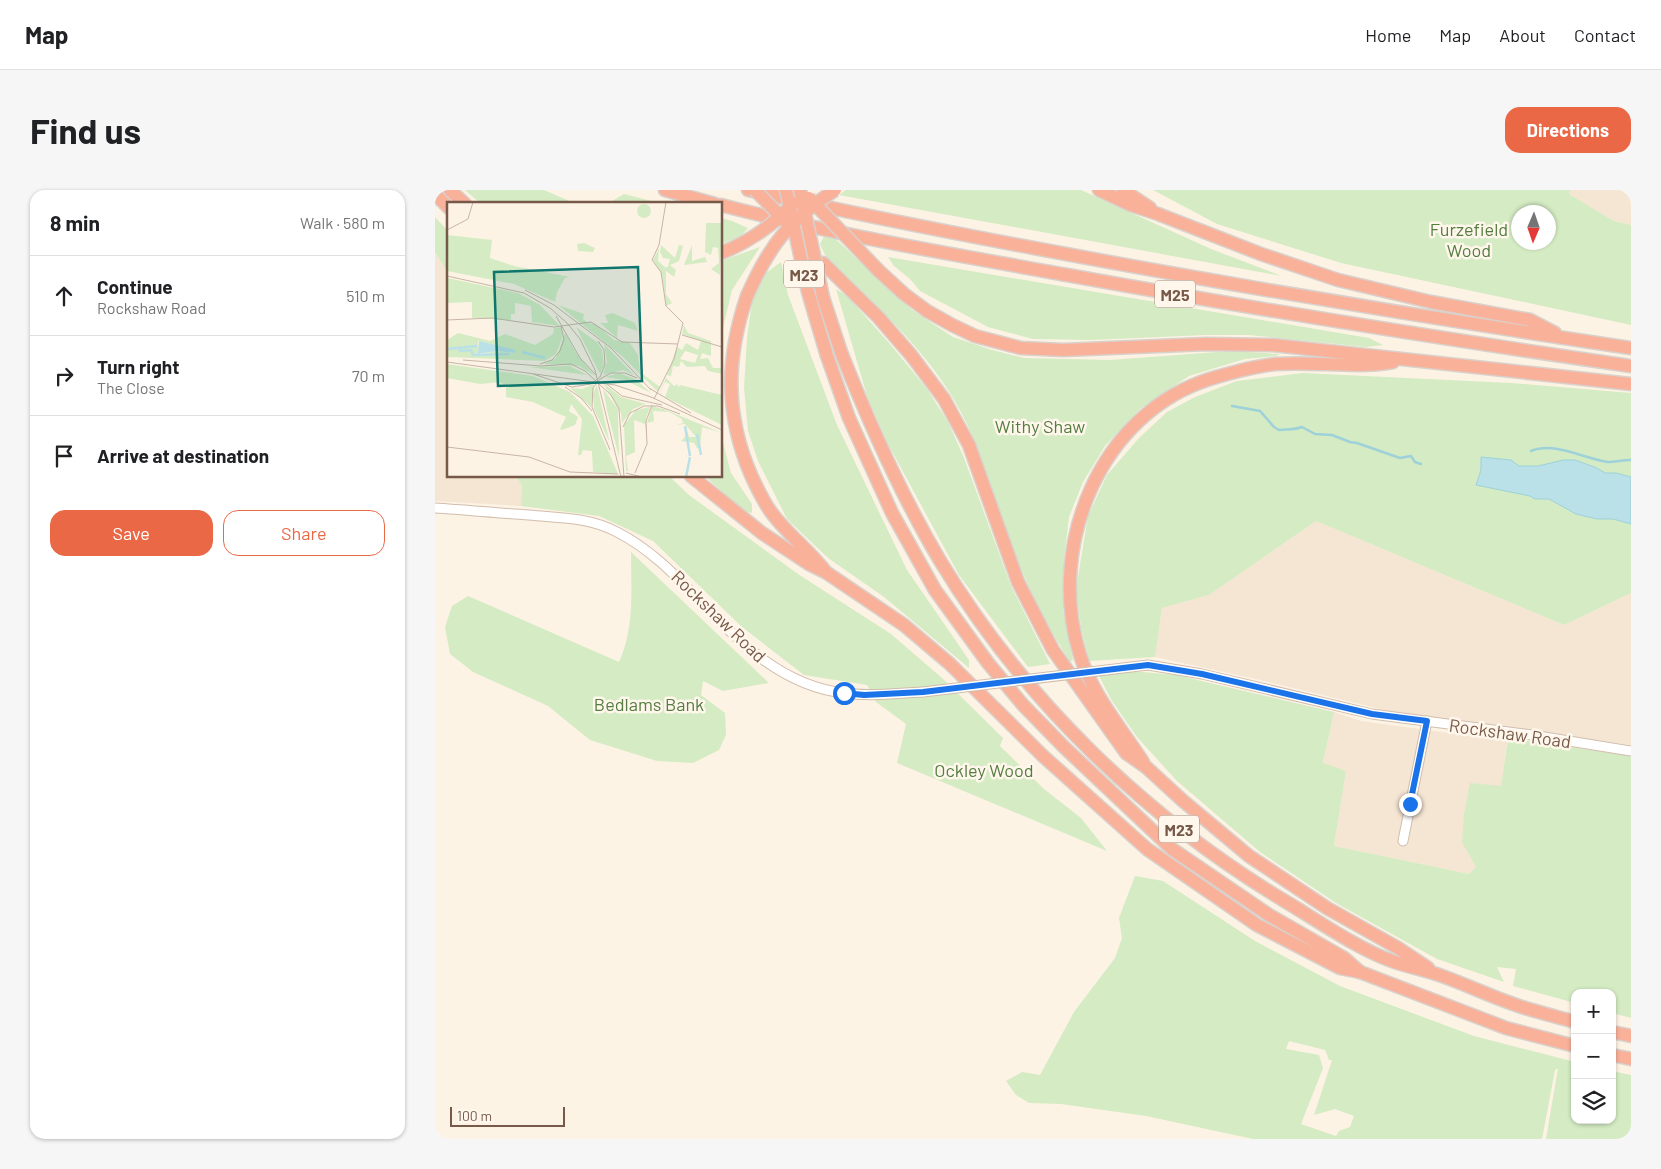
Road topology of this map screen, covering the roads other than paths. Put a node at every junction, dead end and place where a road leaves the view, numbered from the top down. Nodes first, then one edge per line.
1 (450, 190) edge
2 (665, 190) edge
3 (748, 190) edge
4 (755, 190) edge
5 (786, 190) edge
6 (801, 190) edge
7 (807, 190) edge
8 (835, 190) edge
9 (1099, 190) edge
10 (1123, 190) edge
11 (435, 194) edge
12 (463, 202) edge
13 (708, 202) edge
14 (723, 205) edge
15 (447, 206) edge
16 (1157, 214) junction
17 (723, 252) edge
18 (1564, 338) junction
19 (1631, 348) edge
20 (1409, 360) junction
21 (1631, 366) edge
22 (1631, 384) edge
23 (693, 478) edge
24 (435, 508) edge
25 (827, 573) junction
26 (1427, 721) junction
27 (1631, 751) edge
28 (1146, 766) junction
29 (1403, 841) dead end
30 (1360, 972) junction
31 (1439, 975) junction
32 (1571, 1021) edge
33 (1616, 1033) edge
34 (1631, 1036) edge
35 (1571, 1045) edge
36 (1616, 1056) edge
37 (1631, 1059) edge

1 - 12 highway
2 - 13 highway
3 - 18 highway, M25
4 - 28 highway, bridge
5 - 30 highway, M23, bridge
6 - 20 highway, bridge
6 - 31 highway, M23, bridge
7 - 17 highway, bridge
8 - 25 highway, bridge
9 - 16 highway
10 - 16 highway
11 - 15 highway
14 - 21 highway, M25
16 - 18 highway
18 - 19 highway, M25
20 - 22 highway
20 - 28 highway
23 - 25 highway
24 - 26 street, Rockshaw Road, bridge
25 - 30 highway
26 - 27 street, Rockshaw Road
26 - 29 street
28 - 31 highway
30 - 35 highway, M23
31 - 32 highway, M23
33 - 34 highway
36 - 37 highway

